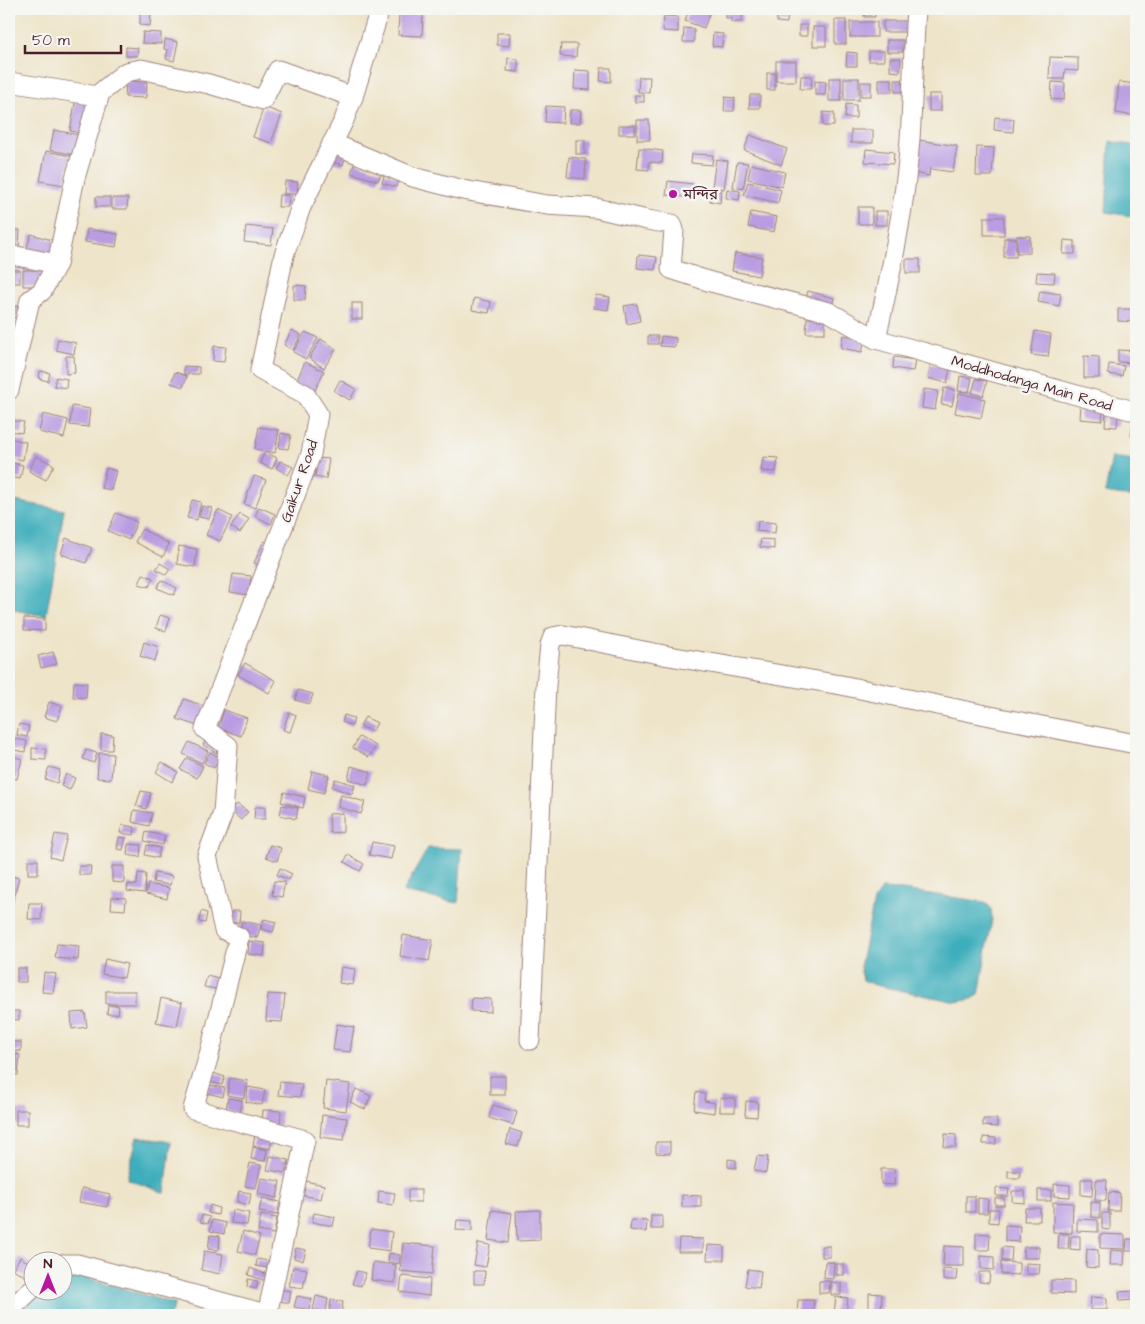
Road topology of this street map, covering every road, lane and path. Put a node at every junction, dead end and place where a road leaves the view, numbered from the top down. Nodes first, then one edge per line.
1 (380, 9) edge
2 (916, 9) edge
3 (9, 82) edge
4 (91, 95) dead end
5 (353, 97) junction
6 (332, 143) junction
7 (17, 256) dead end
8 (57, 264) junction
9 (876, 339) junction
10 (9, 390) edge
11 (1136, 410) edge
12 (1136, 744) edge
13 (530, 1040) dead end
14 (72, 1264) edge
15 (22, 1299) edge
16 (9, 1311) edge
17 (266, 1315) edge

1 - 5 street
2 - 9 street
3 - 4 street
5 - 6 street
5 - 8 street
6 - 9 street, Moddhodanga Main Road
6 - 17 street, Gaikur Road
7 - 8 street
8 - 10 street
9 - 11 street, Moddhodanga Main Road
12 - 13 street
14 - 17 street
15 - 16 street

